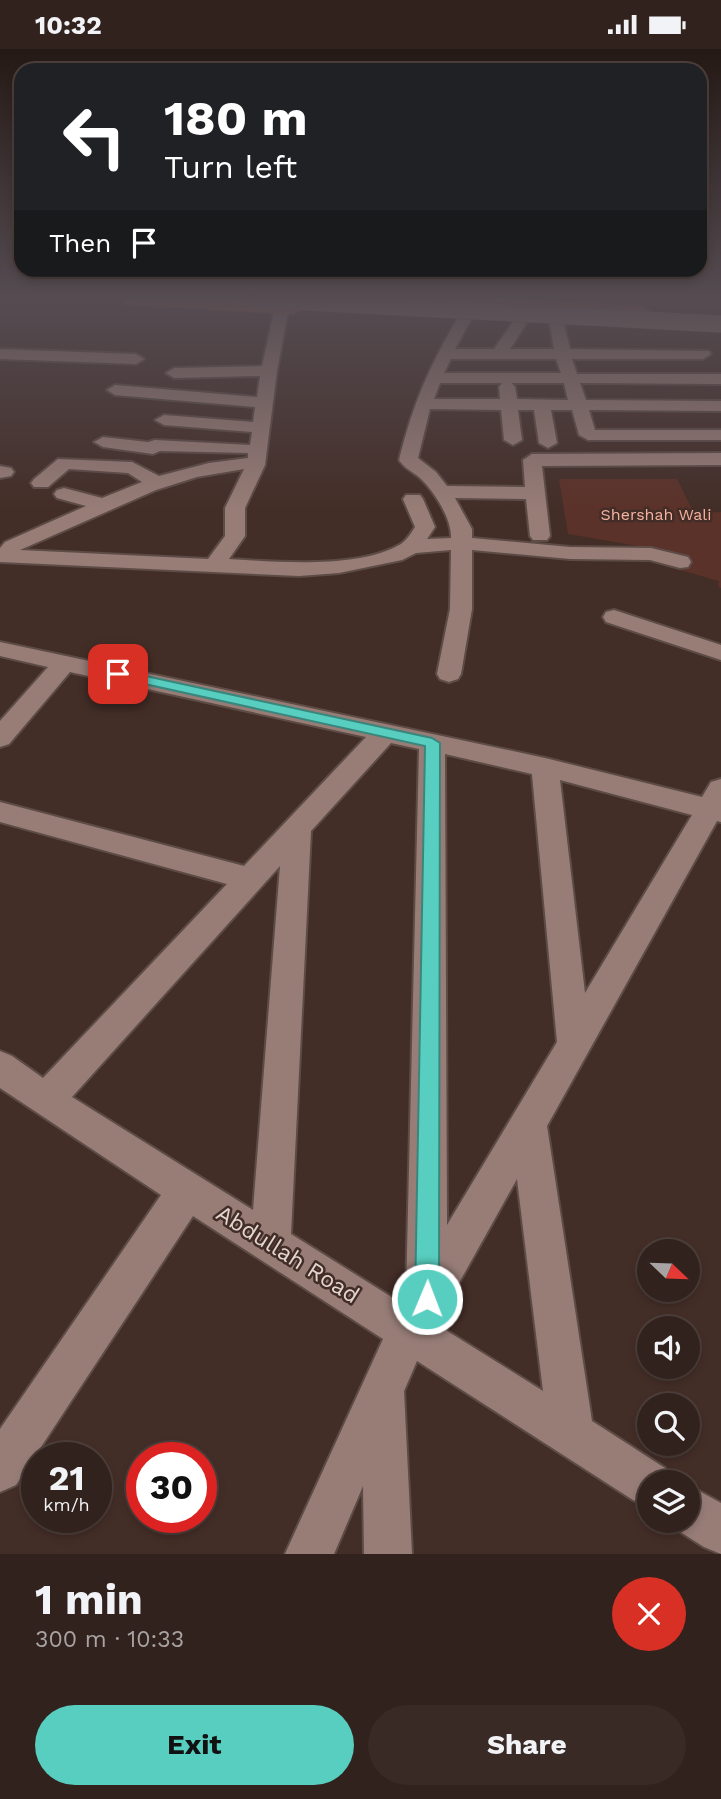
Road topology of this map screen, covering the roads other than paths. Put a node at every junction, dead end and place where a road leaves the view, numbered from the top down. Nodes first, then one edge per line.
1 (436, 369) edge
2 (506, 369) edge
3 (568, 369) edge
4 (639, 369) edge
5 (269, 371) joint
6 (174, 373) dead end
7 (571, 377) junction
8 (432, 378) junction
9 (505, 378) junction
10 (642, 378) junction
11 (719, 382) edge
12 (116, 390) dead end
13 (265, 403) junction
14 (422, 404) junction
15 (510, 404) junction
16 (542, 405) junction
17 (580, 405) junction
18 (651, 405) junction
19 (721, 406) edge
20 (164, 420) dead end
21 (664, 435) junction
22 (721, 435) edge
23 (78, 439) dead end
24 (513, 440) dead end
25 (103, 442) dead end
26 (548, 443) dead end
27 (259, 444) junction
28 (721, 459) edge
29 (671, 460) junction
30 (65, 463) junction
31 (41, 483) dead end
32 (158, 483) junction
33 (441, 492) junction
34 (536, 493) junction
35 (64, 495) dead end
36 (413, 499) dead end
37 (104, 505) junction
38 (540, 536) dead end
39 (463, 544) junction
40 (412, 547) junction
41 (3, 556) edge
42 (680, 562) dead end
43 (215, 565) junction
44 (614, 617) dead end
45 (0, 649) edge
46 (721, 653) edge
47 (65, 662) junction
48 (449, 674) dead end
49 (384, 734) junction
50 (0, 738) edge
51 (432, 743) junction
52 (545, 767) junction
53 (717, 803) edge
54 (0, 811) edge
55 (298, 827) junction
56 (250, 879) junction
57 (574, 1043) junction
58 (0, 1067) edge
59 (46, 1100) junction
60 (528, 1124) junction
61 (187, 1191) junction
62 (271, 1243) junction
63 (418, 1315) junction
64 (384, 1387) junction
65 (570, 1434) junction
66 (0, 1469) edge
67 (637, 1477) edge
68 (700, 1517) edge
69 (721, 1530) edge
70 (309, 1554) edge
71 (388, 1554) edge

1 - 8 street
2 - 9 street
3 - 7 street
4 - 10 street
5 - 6 street
5 - 13 street
7 - 9 street
7 - 10 street
7 - 17 street
8 - 9 street
8 - 14 street
9 - 15 street
10 - 11 street
10 - 18 street
12 - 13 street
13 - 27 street
14 - 15 street
14 - 33 street
15 - 16 street
15 - 24 street
16 - 17 street
16 - 26 street
17 - 18 street
17 - 21 street
18 - 19 street
18 - 21 street
20 - 27 street
21 - 22 street
21 - 29 street
23 - 30 street
25 - 27 street
27 - 32 street
27 - 43 street
28 - 29 street
29 - 34 street
30 - 31 street
30 - 32 street
32 - 37 street
33 - 34 street
33 - 39 street
34 - 38 street
35 - 37 street
36 - 40 street
37 - 41 street
39 - 40 street
39 - 42 street
39 - 48 street
40 - 43 street
41 - 43 street
44 - 46 street
45 - 47 street
47 - 49 street
47 - 50 street
49 - 51 street
49 - 55 street
51 - 52 street
51 - 63 street
52 - 53 street
52 - 57 street
53 - 57 street
54 - 56 street
55 - 56 street
55 - 62 street
56 - 59 street
57 - 60 street
58 - 59 street, Abdullah Road
59 - 61 street, Abdullah Road
60 - 63 street
60 - 65 street
61 - 62 street, Abdullah Road
61 - 66 street
62 - 63 street, Abdullah Road
63 - 64 street
63 - 65 street, Abdullah Road
64 - 70 street
64 - 71 street
65 - 67 street, Abdullah Road
68 - 69 street

